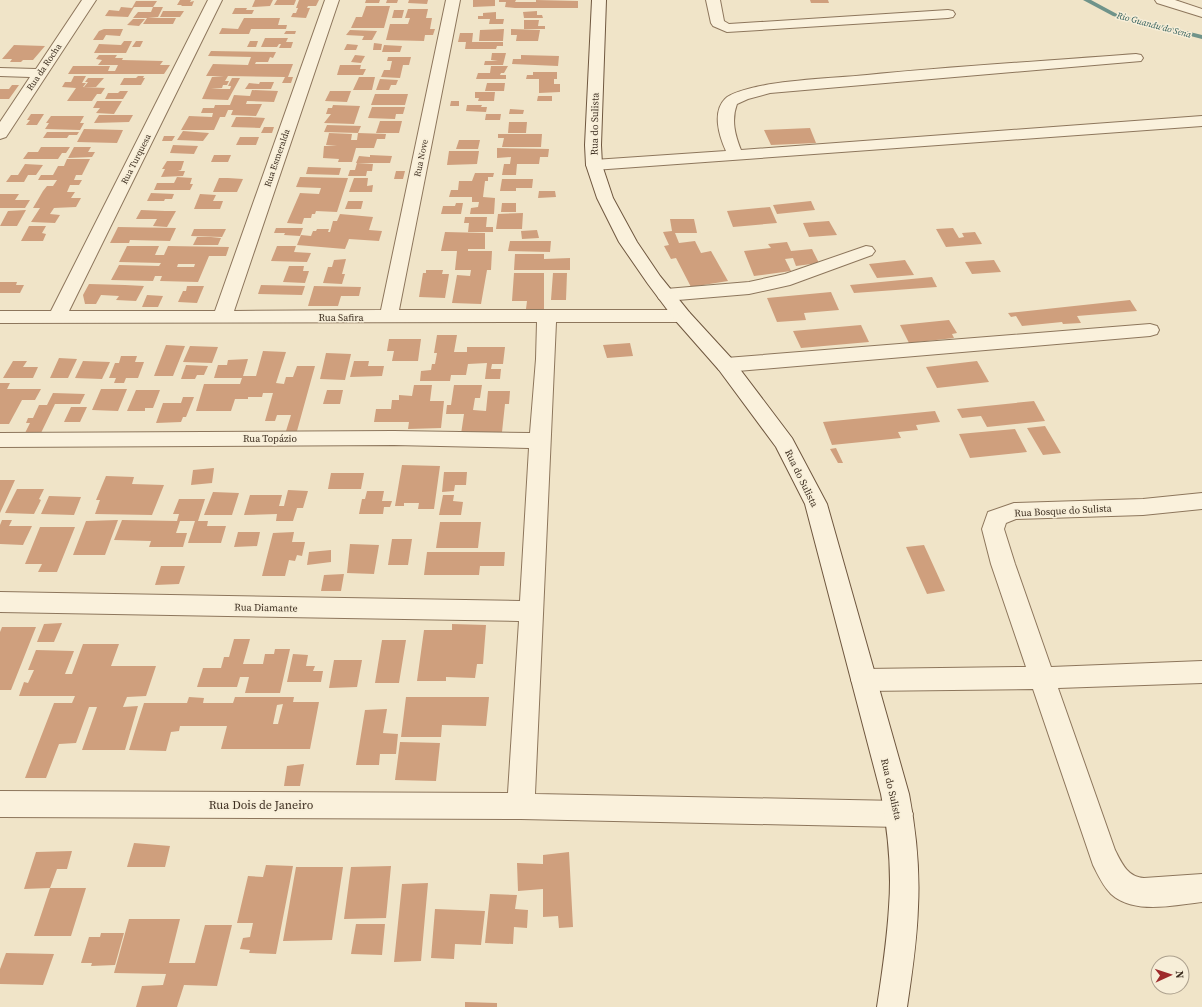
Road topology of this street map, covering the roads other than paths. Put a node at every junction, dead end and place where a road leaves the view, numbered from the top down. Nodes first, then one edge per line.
1 (89, 0) edge
2 (216, 0) edge
3 (332, 0) edge
4 (453, 0) edge
5 (599, 0) edge
6 (713, 0) edge
7 (1170, 2) edge
8 (1202, 13) edge
9 (948, 14) dead end
10 (1136, 58) dead end
11 (0, 72) edge
12 (39, 73) junction
13 (1202, 121) edge
14 (0, 133) edge
15 (736, 154) junction
16 (594, 165) junction
17 (866, 251) dead end
18 (666, 295) junction
19 (389, 316) junction
20 (547, 316) junction
21 (682, 316) junction
22 (0, 317) edge
23 (57, 317) junction
24 (222, 317) junction
25 (1150, 330) dead end
26 (726, 365) junction
27 (0, 440) edge
28 (540, 442) junction
29 (1202, 501) edge
30 (0, 602) edge
31 (531, 611) junction
32 (1202, 672) edge
33 (1042, 678) junction
34 (864, 680) junction
35 (0, 804) edge
36 (522, 806) junction
37 (898, 814) junction
38 (1202, 888) edge
39 (892, 1007) edge

1 - 12 street, Rua da Rocha
2 - 23 street, Rua Turquesa
3 - 24 street, Rua Esmeralda
4 - 19 street, Rua Nove
5 - 16 street, Rua do Sulista
6 - 9 street
7 - 8 street
10 - 15 street
11 - 12 street
12 - 14 street, Rua da Rocha
13 - 15 street
15 - 16 street
16 - 18 street, Rua do Sulista
17 - 18 street
18 - 21 street, Rua do Sulista
19 - 20 street, Rua Safira
19 - 24 street, Rua Safira
20 - 21 street, Rua Safira
20 - 28 street
21 - 26 street, Rua do Sulista
22 - 23 street, Rua Safira
23 - 24 street, Rua Safira
25 - 26 street
26 - 34 street, Rua do Sulista
27 - 28 street, Rua Topázio
28 - 31 street
29 - 33 street, Rua Bosque do Sulista
30 - 31 street, Rua Diamante
31 - 36 street
32 - 33 street
33 - 34 street
33 - 38 street
34 - 37 street, Rua do Sulista
35 - 36 street, Rua Dois de Janeiro
36 - 37 street, Rua Dois de Janeiro
37 - 39 street, Rua do Sulista

